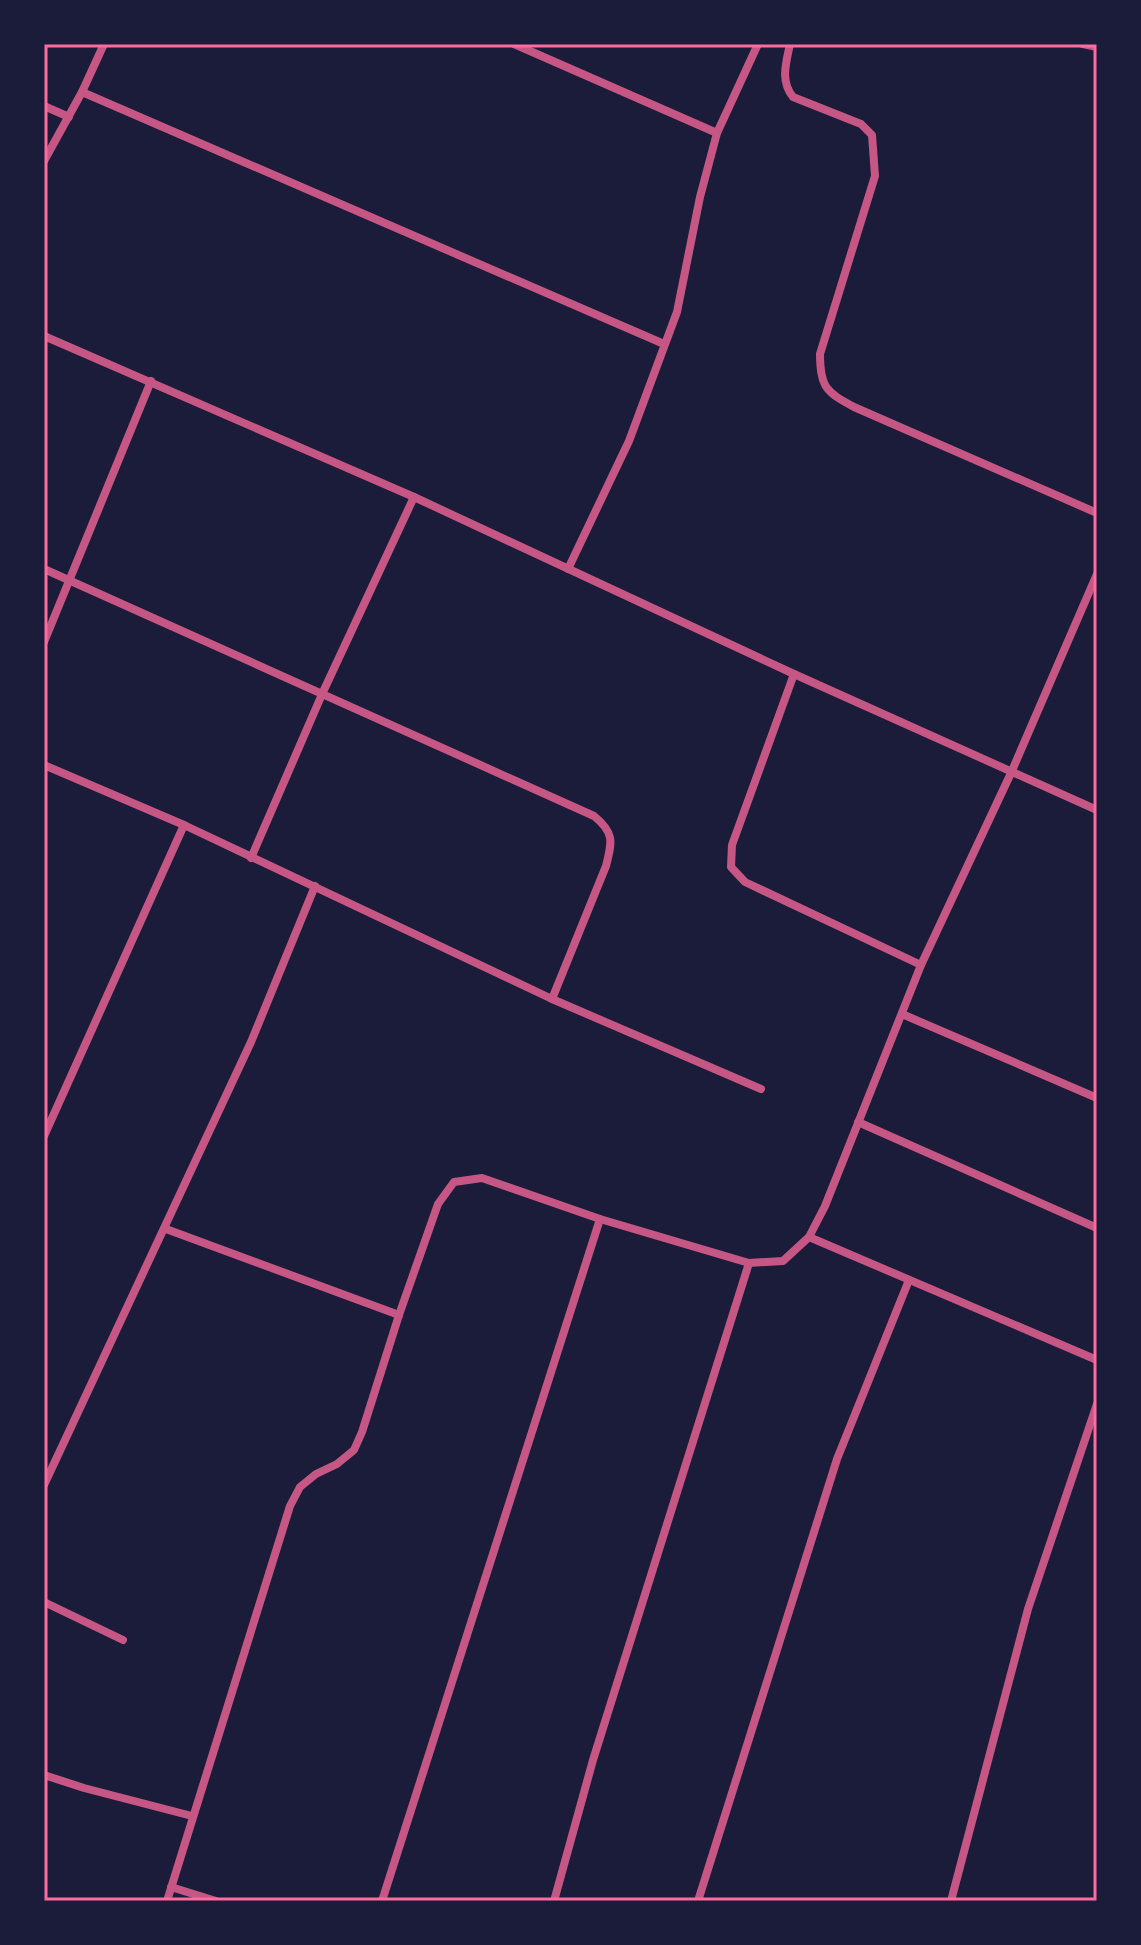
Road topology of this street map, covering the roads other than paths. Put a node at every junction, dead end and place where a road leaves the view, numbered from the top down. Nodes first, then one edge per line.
1 (104, 44) edge
2 (514, 44) edge
3 (758, 44) edge
4 (790, 44) edge
5 (1083, 44) edge
6 (1097, 47) edge
7 (82, 92) junction
8 (44, 106) edge
9 (69, 117) junction
10 (717, 133) junction
11 (44, 161) edge
12 (44, 336) edge
13 (664, 344) junction
14 (151, 381) junction
15 (414, 497) junction
16 (1097, 513) edge
17 (44, 569) edge
18 (568, 569) junction
19 (1097, 574) edge
20 (70, 580) junction
21 (44, 642) edge
22 (794, 674) junction
23 (323, 692) junction
24 (44, 765) edge
25 (1011, 773) junction
26 (1097, 810) edge
27 (184, 825) junction
28 (251, 858) junction
29 (315, 886) junction
30 (921, 965) junction
31 (552, 999) junction
32 (902, 1014) junction
33 (761, 1089) dead end
34 (1097, 1098) edge
35 (858, 1122) junction
36 (44, 1136) edge
37 (600, 1219) junction
38 (1097, 1228) edge
39 (166, 1229) junction
40 (809, 1237) junction
41 (749, 1263) junction
42 (909, 1280) junction
43 (399, 1315) junction
44 (1097, 1360) edge
45 (1097, 1404) edge
46 (44, 1485) edge
47 (44, 1602) edge
48 (123, 1640) dead end
49 (44, 1775) edge
50 (192, 1816) junction
51 (171, 1887) junction
52 (167, 1901) edge
53 (216, 1901) edge
54 (382, 1901) edge
55 (554, 1901) edge
56 (698, 1901) edge
57 (951, 1901) edge

1 - 7 street
2 - 10 street
3 - 10 street
4 - 16 street
5 - 6 street
7 - 9 street
7 - 13 street
8 - 9 street
9 - 11 street
10 - 13 street
12 - 14 street
13 - 18 street
14 - 15 street
14 - 20 street
15 - 18 street
15 - 23 street
17 - 20 street
18 - 22 street
19 - 25 street
20 - 21 street
20 - 23 street
22 - 25 street
22 - 30 street
23 - 28 street
23 - 31 street
24 - 27 street
25 - 26 street
25 - 30 street
27 - 28 street
27 - 36 street
28 - 29 street
29 - 31 street
29 - 39 street
30 - 32 street
31 - 33 street
32 - 34 street
32 - 35 street
35 - 38 street
35 - 40 street
37 - 41 street
37 - 43 street
37 - 54 street
39 - 43 street
39 - 46 street
40 - 41 street
40 - 42 street
41 - 55 street
42 - 44 street
42 - 56 street
43 - 50 street
45 - 57 street
47 - 48 street
49 - 50 street
50 - 51 street
51 - 52 street
51 - 53 street

